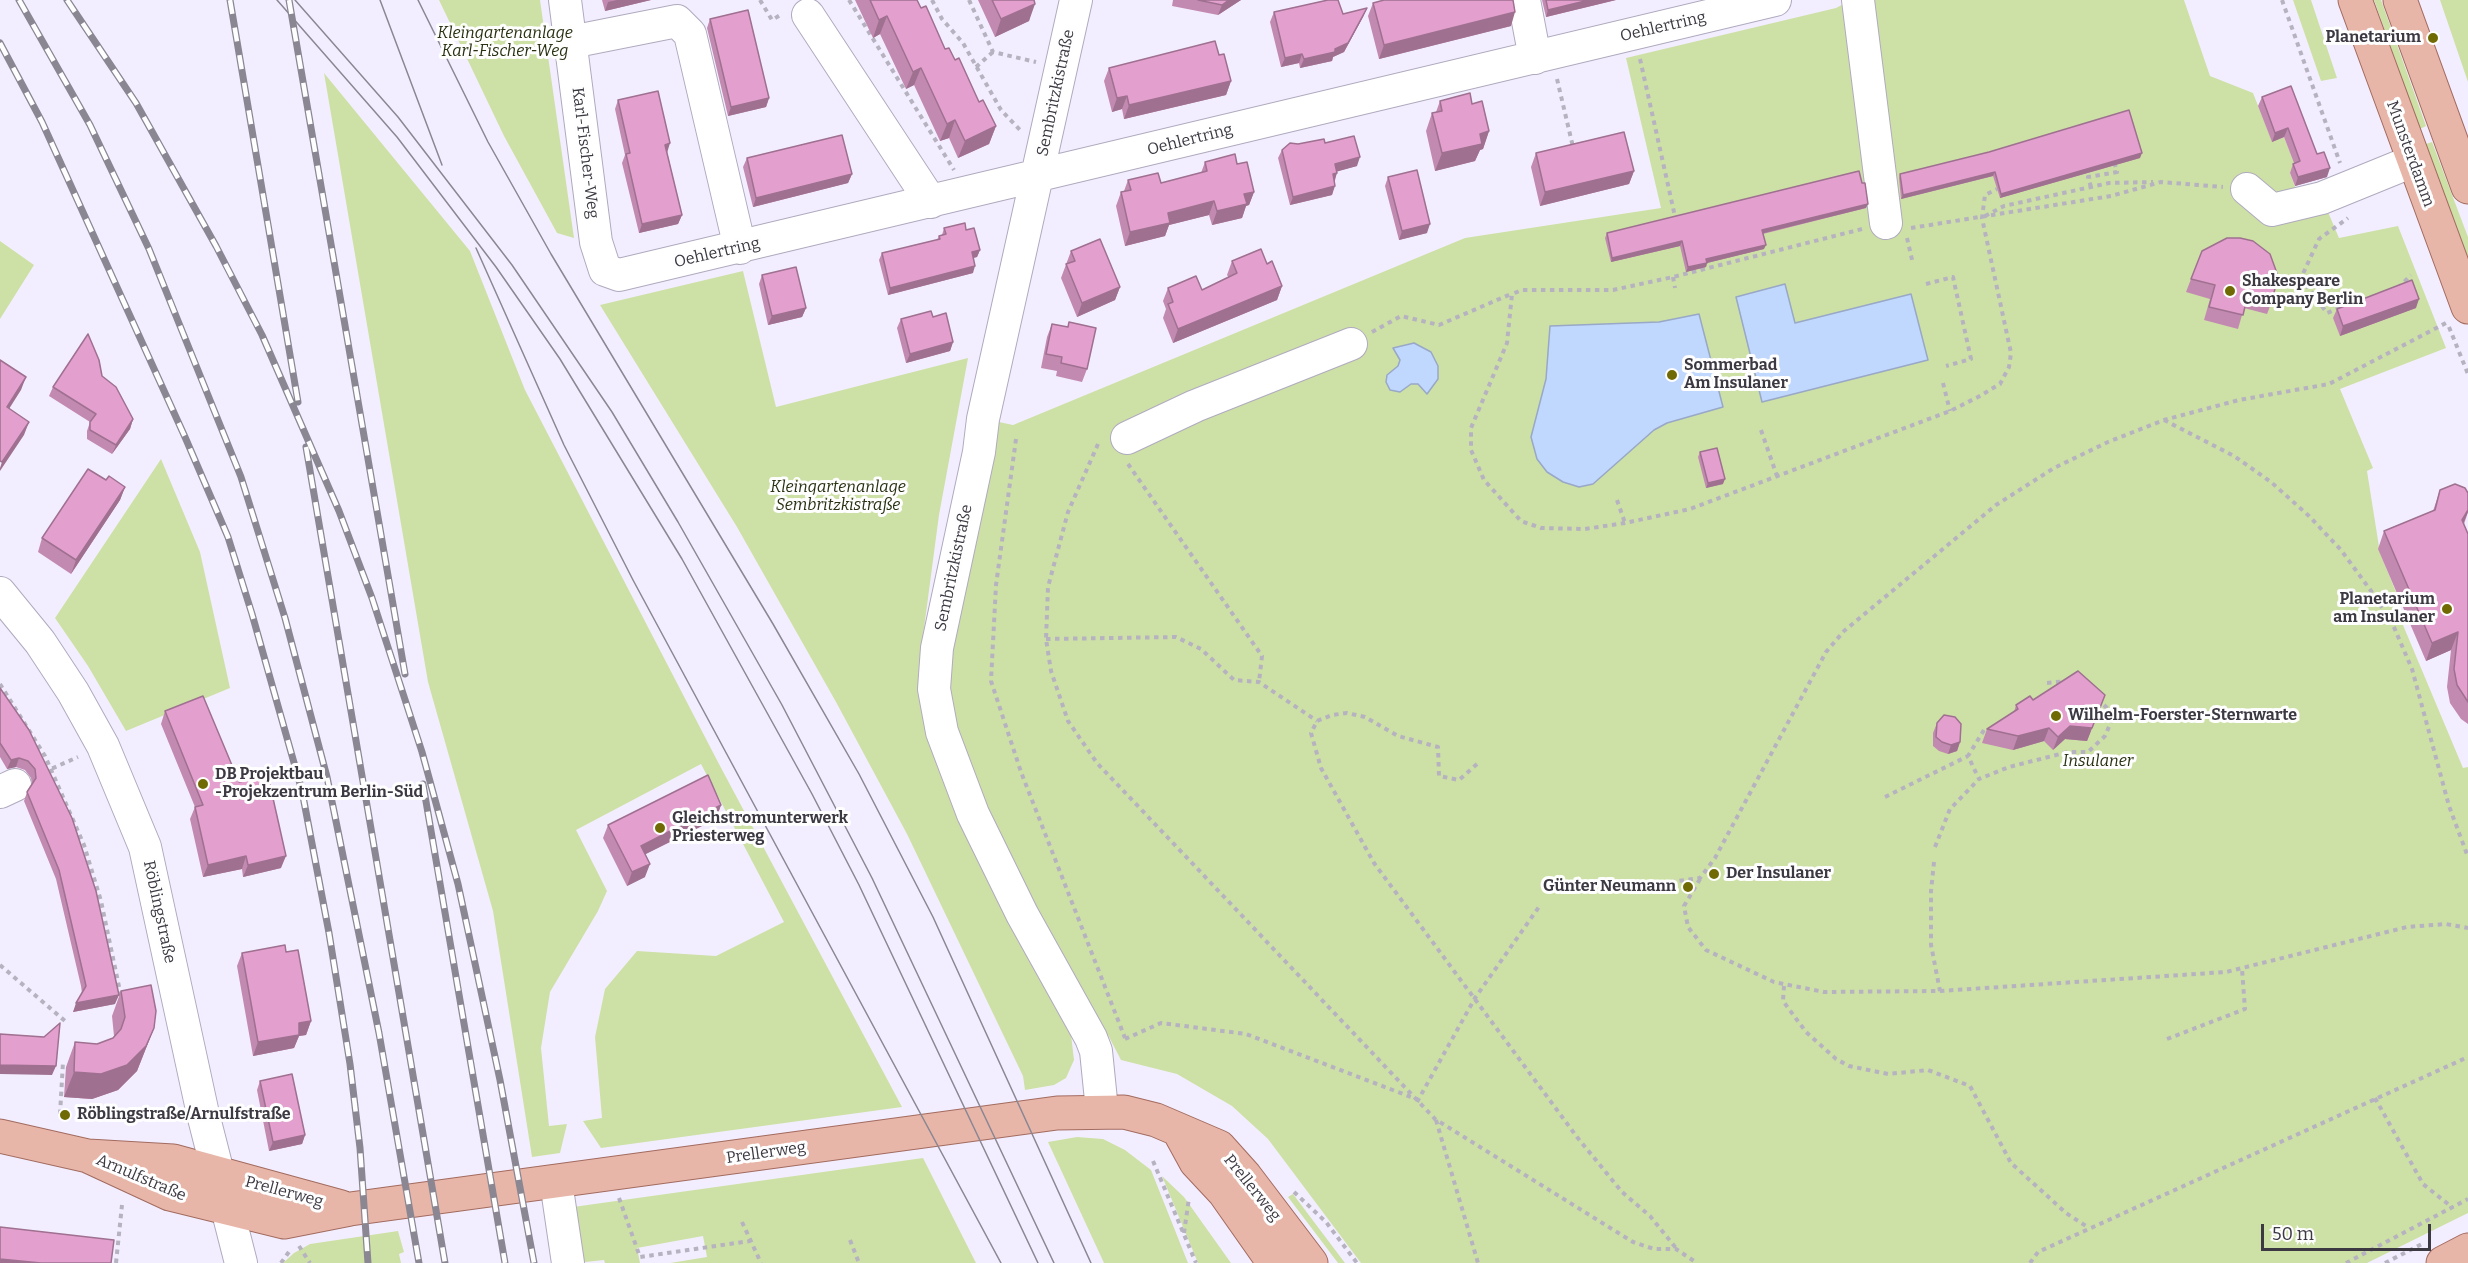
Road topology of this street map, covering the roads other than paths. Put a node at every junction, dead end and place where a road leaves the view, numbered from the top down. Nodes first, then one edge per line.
1 (565, 0) edge
2 (1076, 0) edge
3 (1524, 0) edge
4 (1775, 0) edge
5 (1857, 0) edge
6 (2355, 0) edge
7 (2400, 0) edge
8 (800, 12) road end
9 (571, 42) junction
10 (1545, 63) junction
11 (2413, 161) junction
12 (1039, 177) junction
13 (2468, 187) edge
14 (2247, 189) road end
15 (932, 202) junction
16 (1897, 231) road end
17 (740, 248) junction
18 (605, 270) joint
19 (2468, 307) edge
20 (1351, 344) road end
21 (1117, 448) road end
22 (0, 593) edge
23 (1102, 1110) junction
24 (1179, 1131) junction
25 (0, 1136) edge
26 (88, 1156) junction
27 (219, 1174) junction
28 (556, 1182) junction
29 (228, 1208) junction
30 (350, 1209) junction
31 (2468, 1250) edge
32 (241, 1263) edge
33 (568, 1263) edge
34 (1274, 1263) edge
35 (1311, 1263) edge
36 (2443, 1263) edge

1 - 9 street, Karl-Fischer-Weg
2 - 12 street, Sembritzkistraße
3 - 10 street
4 - 10 street, Oehlertring
5 - 16 street
6 - 11 main road, Munsterdamm
7 - 13 main road
8 - 15 street
9 - 17 street
9 - 18 street, Karl-Fischer-Weg
10 - 12 street, Oehlertring
11 - 14 street
11 - 19 main road, Munsterdamm
12 - 15 street, Oehlertring
12 - 23 street, Sembritzkistraße
15 - 17 street, Oehlertring
17 - 18 street, Oehlertring
20 - 21 street
22 - 27 street, Röblingstraße
23 - 24 main road, Prellerweg
23 - 28 main road, Prellerweg
24 - 34 main road, Prellerweg
24 - 35 main road, Prellerweg
25 - 26 main road, Arnulfstraße
26 - 27 main road, Arnulfstraße
26 - 29 main road, Arnulfstraße
27 - 29 street, Röblingstraße
27 - 30 main road, Prellerweg
28 - 30 main road, Prellerweg
28 - 33 street
29 - 30 main road, Prellerweg
29 - 32 street, Röblingstraße
31 - 36 main road

